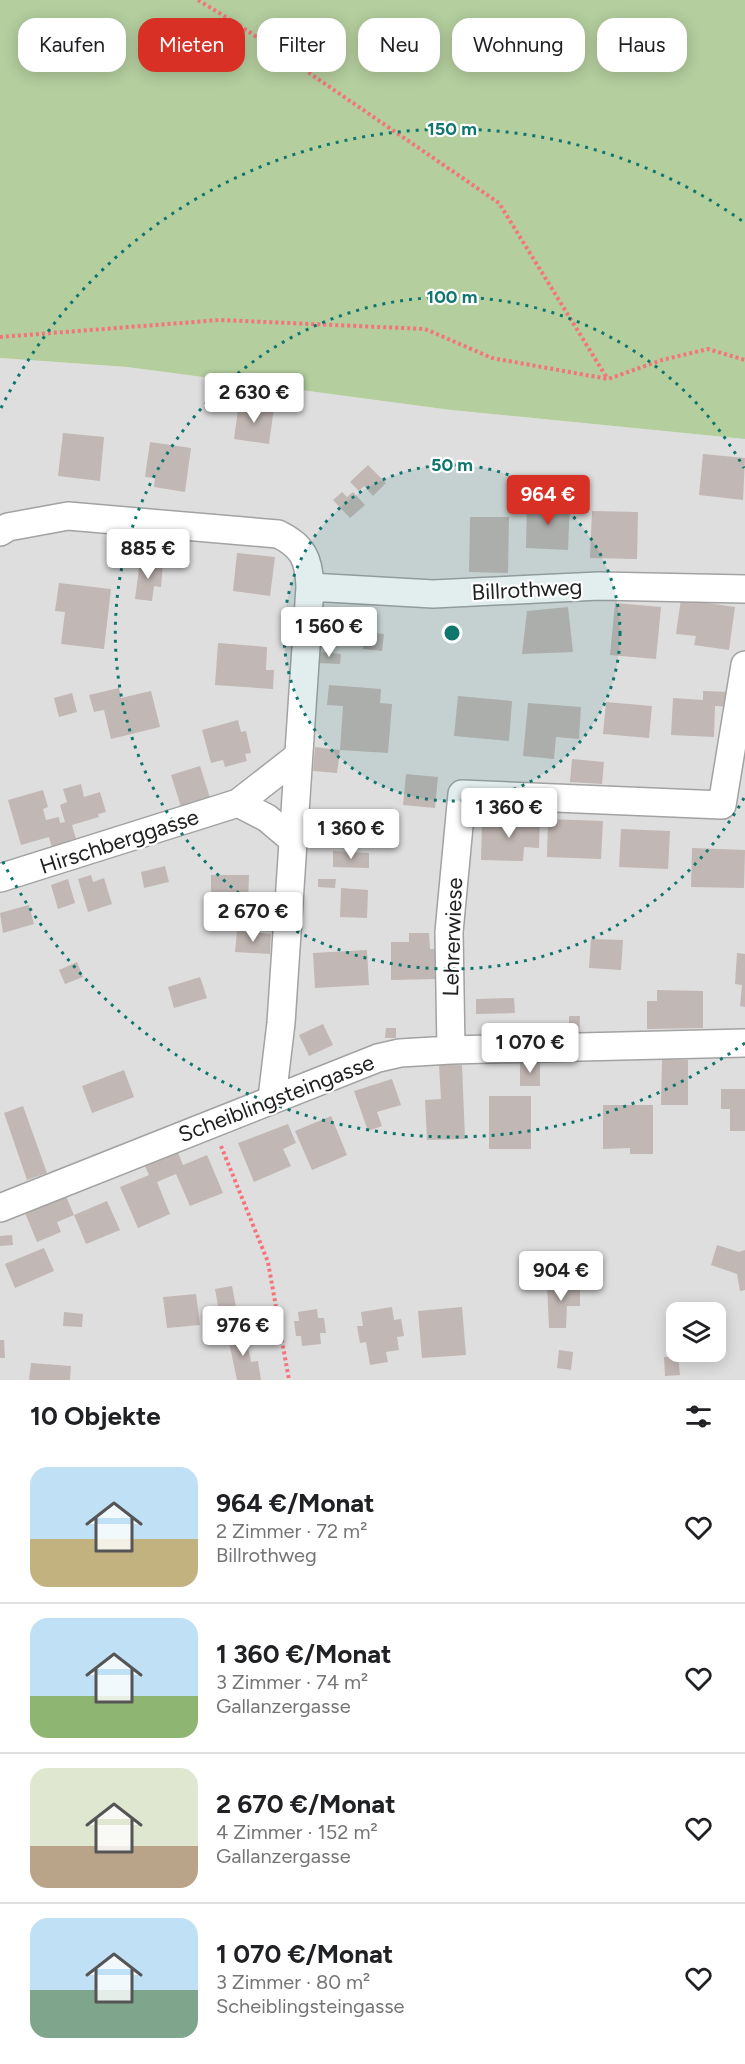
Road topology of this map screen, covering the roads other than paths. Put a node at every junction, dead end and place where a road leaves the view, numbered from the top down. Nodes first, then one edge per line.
1 (0, 532) edge
2 (310, 587) junction
3 (745, 589) edge
4 (745, 665) edge
5 (297, 757) junction
6 (238, 803) junction
7 (293, 840) junction
8 (0, 878) edge
9 (745, 1043) edge
10 (451, 1050) junction
11 (272, 1098) junction
12 (0, 1208) edge

1 - 2 street
2 - 3 street, Billrothweg
2 - 5 street
4 - 10 street, Lehrerwiese
5 - 6 street, Hirschberggasse
5 - 7 street
6 - 7 street
6 - 8 street, Hirschberggasse
7 - 11 street
9 - 10 street, Scheiblingsteingasse
10 - 11 street, Scheiblingsteingasse
11 - 12 street, Scheiblingsteingasse

